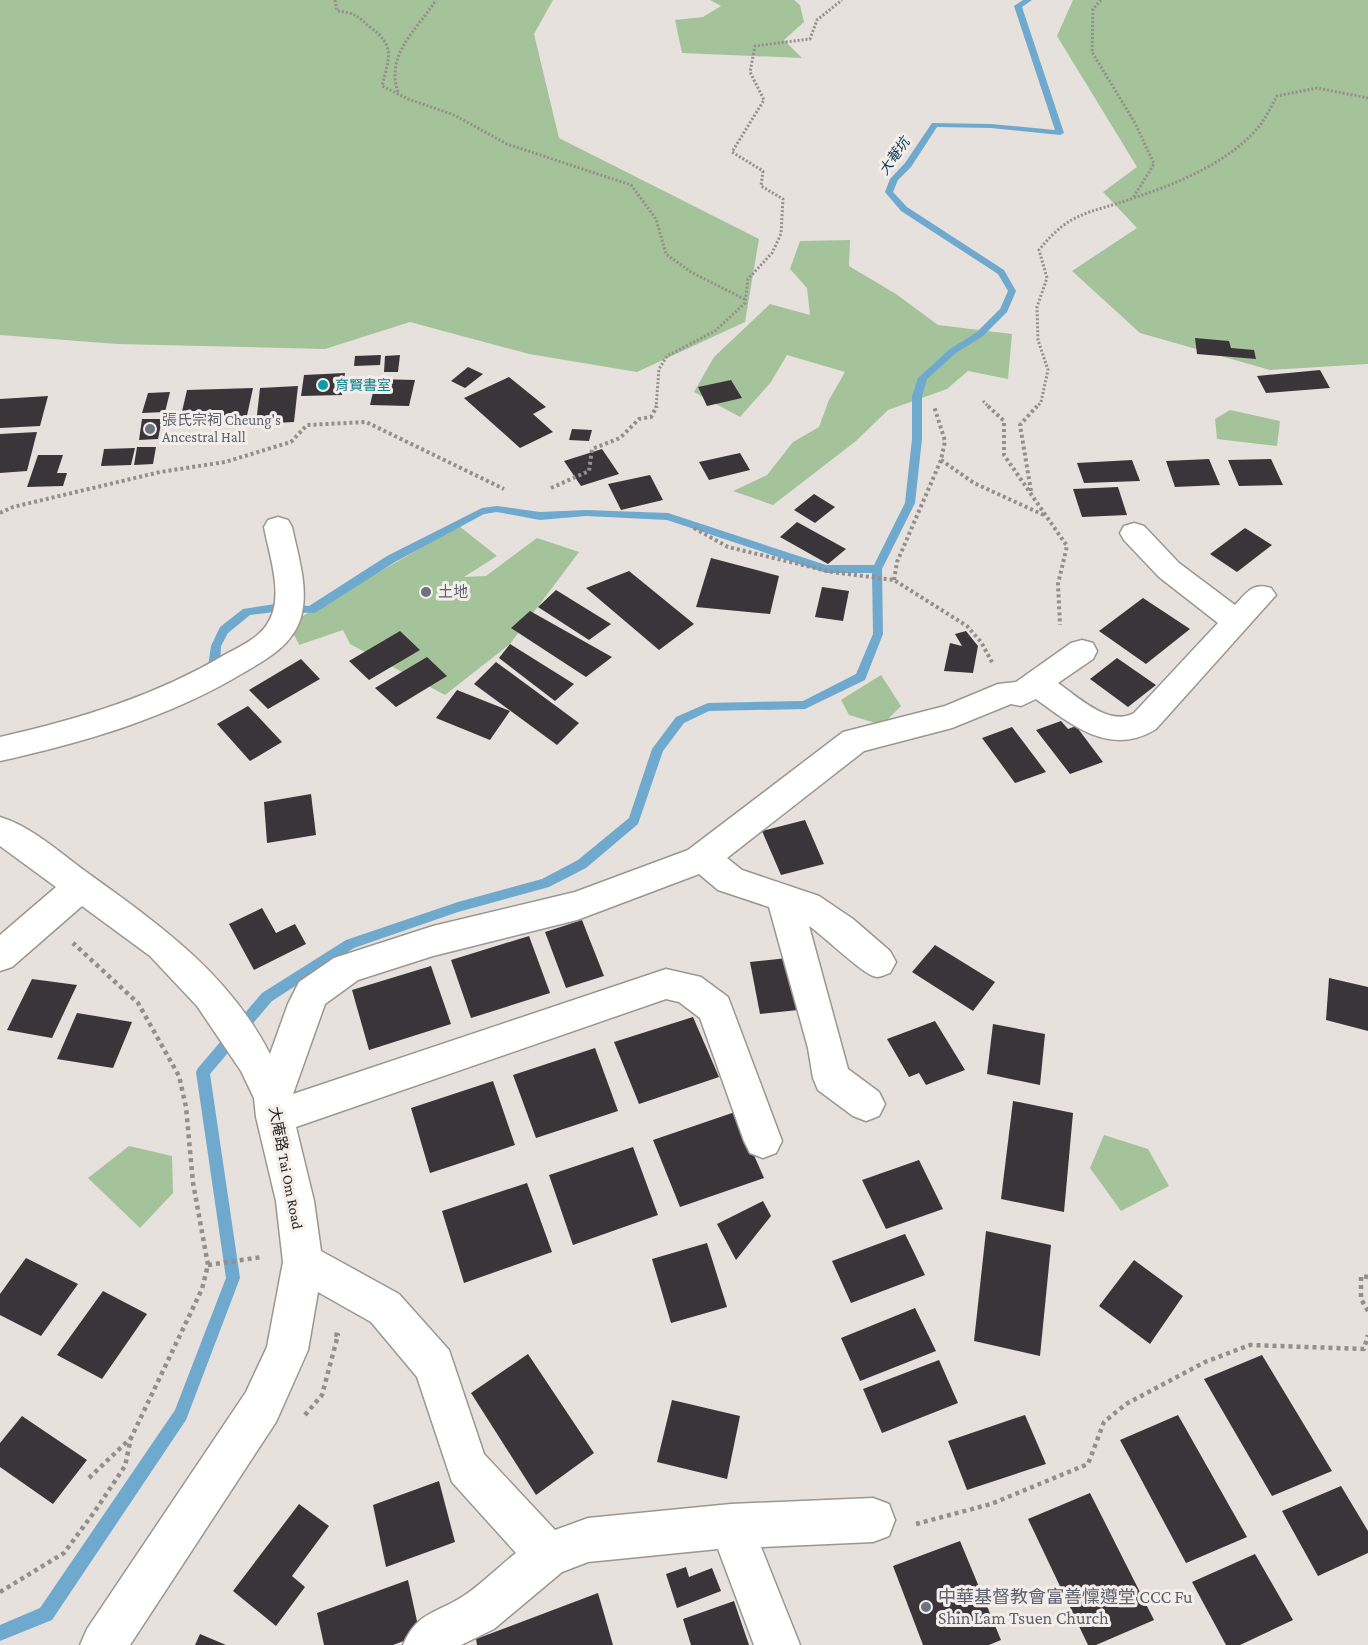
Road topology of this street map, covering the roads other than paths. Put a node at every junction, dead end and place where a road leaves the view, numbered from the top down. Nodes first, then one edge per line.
1 (278, 527) dead end
2 (1134, 533) dead end
3 (1261, 595) dead end
4 (1237, 621) junction
5 (1071, 640) road end
6 (1035, 683) junction
7 (0, 749) edge
8 (0, 830) edge
9 (700, 860) junction
10 (81, 886) junction
11 (783, 896) junction
12 (0, 956) edge
13 (878, 962) dead end
14 (866, 1104) dead end
15 (274, 1107) junction
16 (763, 1141) dead end
17 (303, 1262) junction
18 (873, 1520) road end
19 (731, 1526) junction
20 (548, 1555) junction
21 (103, 1645) edge
22 (426, 1645) edge
23 (777, 1645) edge

1 - 7 street
2 - 4 street
3 - 4 street
4 - 6 street
5 - 6 street
6 - 9 street
8 - 10 street, 大庵路 Tai Om Road
9 - 11 street
9 - 15 street
10 - 12 street
10 - 15 street, 大庵路 Tai Om Road
11 - 13 street
11 - 14 street
15 - 16 street
15 - 17 street, 大庵路 Tai Om Road
17 - 20 street
17 - 21 street, 大庵路 Tai Om Road
18 - 19 street
19 - 20 street
19 - 23 street
20 - 22 street

